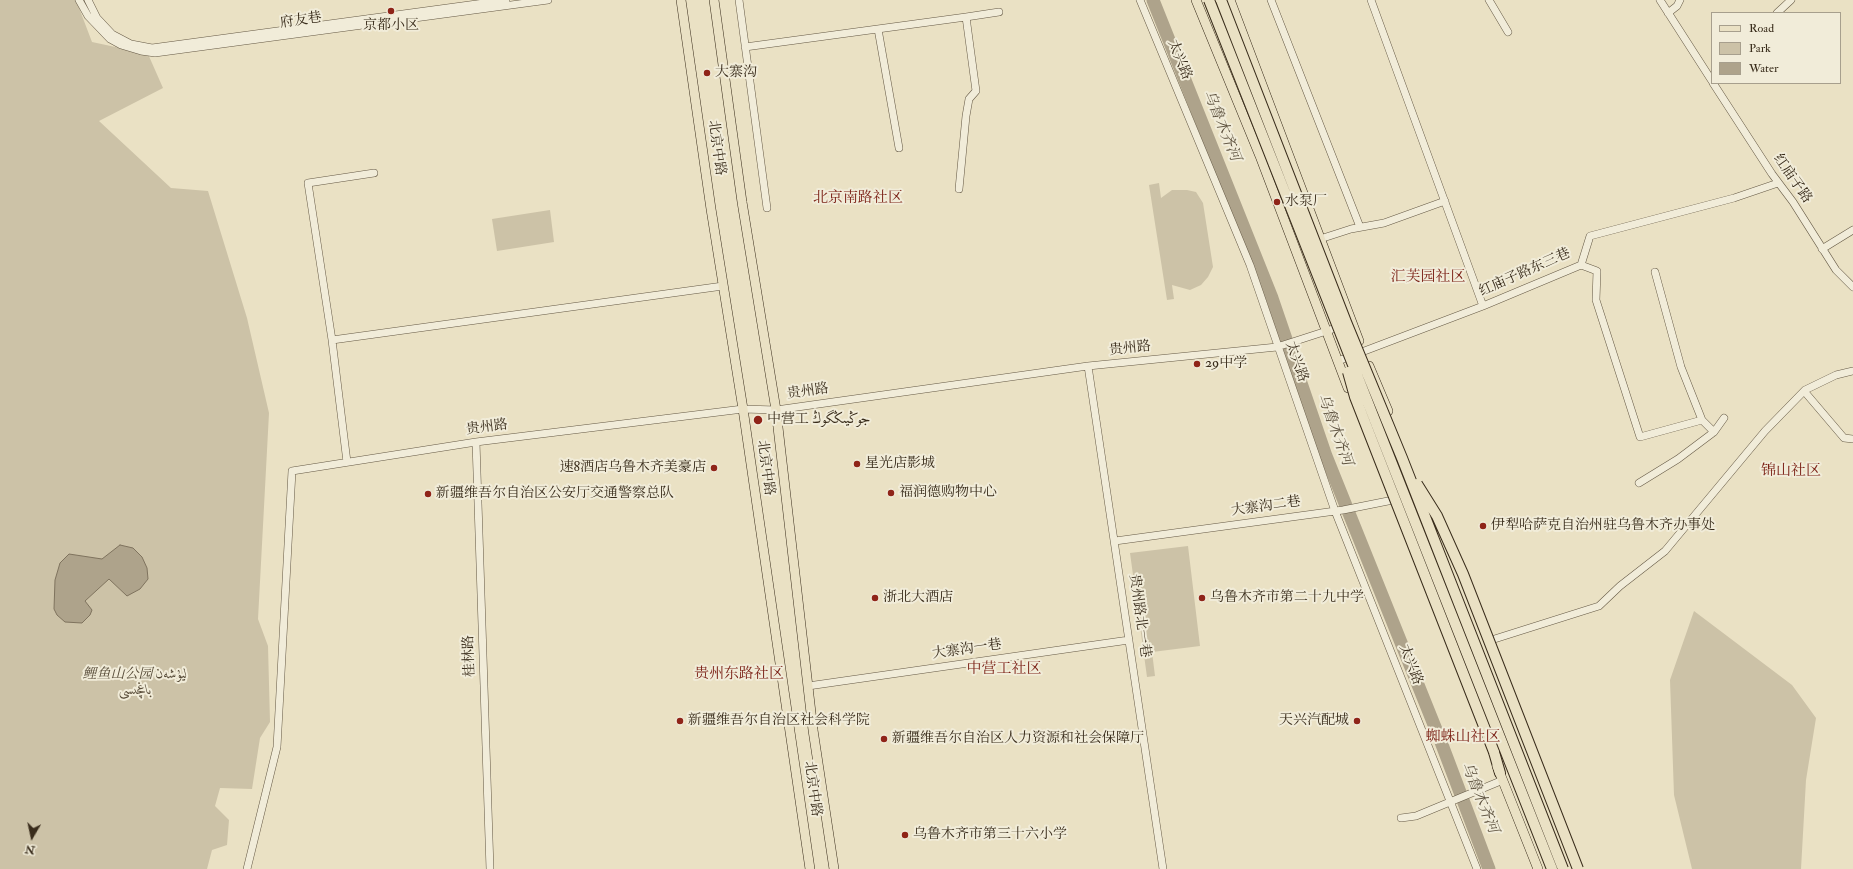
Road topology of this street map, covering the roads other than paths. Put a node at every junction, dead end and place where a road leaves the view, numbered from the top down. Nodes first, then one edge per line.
1 (79, 0) edge
2 (88, 0) edge
3 (506, 0) edge
4 (548, 0) edge
5 (681, 0) edge
6 (714, 0) edge
7 (739, 0) edge
8 (1140, 0) edge
9 (1196, 0) edge
10 (1209, 0) edge
11 (1221, 0) edge
12 (1230, 0) edge
13 (1271, 0) edge
14 (1371, 0) edge
15 (1488, 0) edge
16 (1660, 0) edge
17 (1680, 0) edge
18 (1791, 0) edge
19 (998, 12) dead end
20 (1778, 12) edge
21 (1668, 13) junction
22 (966, 17) junction
23 (878, 29) junction
24 (1508, 32) dead end
25 (745, 47) junction
26 (1711, 78) edge
27 (1715, 84) edge
28 (899, 148) dead end
29 (374, 173) dead end
30 (1778, 183) junction
31 (959, 189) dead end
32 (1445, 201) junction
33 (767, 208) dead end
34 (1360, 227) junction
35 (1853, 230) edge
36 (1320, 239) junction
37 (1822, 249) junction
38 (1581, 265) junction
39 (1655, 272) dead end
40 (723, 286) junction
41 (1853, 287) edge
42 (1483, 306) junction
43 (1352, 322) junction
44 (1326, 331) junction
45 (332, 340) junction
46 (1278, 346) junction
47 (1363, 352) junction
48 (1348, 356) junction
49 (1338, 361) junction
50 (1088, 366) junction
51 (1853, 371) edge
52 (1804, 392) junction
53 (743, 409) junction
54 (776, 410) junction
55 (1724, 418) dead end
56 (1702, 420) junction
57 (1714, 432) junction
58 (1853, 440) edge
59 (476, 442) junction
60 (1402, 458) junction
61 (347, 462) junction
62 (1640, 484) dead end
63 (1419, 491) junction
64 (1392, 500) junction
65 (1339, 510) junction
66 (1115, 541) junction
67 (1129, 640) junction
68 (1483, 642) junction
69 (808, 686) junction
70 (1501, 777) junction
71 (1452, 801) junction
72 (1401, 818) dead end
73 (246, 869) edge
74 (490, 869) edge
75 (810, 869) edge
76 (834, 869) edge
77 (1163, 869) edge
78 (1477, 869) edge
79 (1538, 869) edge
80 (1552, 869) edge
81 (1563, 869) edge
82 (1571, 869) edge
83 (1578, 869) edge

1 - 4 street, 府友巷
2 - 3 street, 府友巷
5 - 40 main road, 北京中路
6 - 54 main road, 北京中路
7 - 25 street
8 - 46 street, 太兴路
9 - 44 main road
10 - 48 highway, bridge
11 - 60 highway, bridge
12 - 36 main road
13 - 34 street
14 - 32 street
15 - 24 street
16 - 21 street, 红庙子路
17 - 21 street
18 - 20 street
19 - 22 street
21 - 26 street, 红庙子路
22 - 23 street
22 - 31 street
23 - 25 street
23 - 28 street
25 - 33 street
27 - 30 street, 红庙子路
29 - 45 street
30 - 37 street, 红庙子路
30 - 38 street, 红庙子路东三巷
32 - 34 street
32 - 42 street
34 - 36 street
35 - 37 street
36 - 43 main road
37 - 41 street, 红庙子路
38 - 42 street, 红庙子路东三巷
38 - 56 street
39 - 56 street
40 - 45 street
40 - 53 main road, 北京中路
42 - 47 street, 红庙子路东三巷
43 - 44 street, 贵州路
43 - 47 main road
44 - 46 street, 贵州路
44 - 49 main road
45 - 61 street
46 - 50 street, 贵州路
46 - 65 street, 太兴路
47 - 49 street, 红庙子路东三巷
47 - 63 main road
48 - 70 highway, bridge
48 - 80 highway, bridge
49 - 64 main road
50 - 54 street, 贵州路
50 - 66 street, 贵州路北一巷
51 - 52 street
52 - 58 street
52 - 68 street
53 - 54 street, 贵州路
53 - 59 street, 贵州路
53 - 75 main road, 北京中路
54 - 69 main road, 北京中路
55 - 57 street
56 - 57 street
57 - 62 street
59 - 61 street, 贵州路
59 - 74 street, 桂林路
60 - 81 highway, bridge
60 - 83 highway, bridge
61 - 73 street, 贵州路
63 - 64 street, 大寨沟二巷
63 - 68 main road
64 - 65 street, 大寨沟二巷
64 - 70 main road
65 - 66 street, 大寨沟二巷
65 - 71 street, 太兴路
66 - 67 street, 贵州路北一巷
67 - 69 street, 大寨沟一巷
67 - 77 street, 贵州路北一巷
68 - 82 main road
69 - 76 main road, 北京中路
70 - 71 street
70 - 79 main road
71 - 72 street
71 - 78 street, 太兴路

